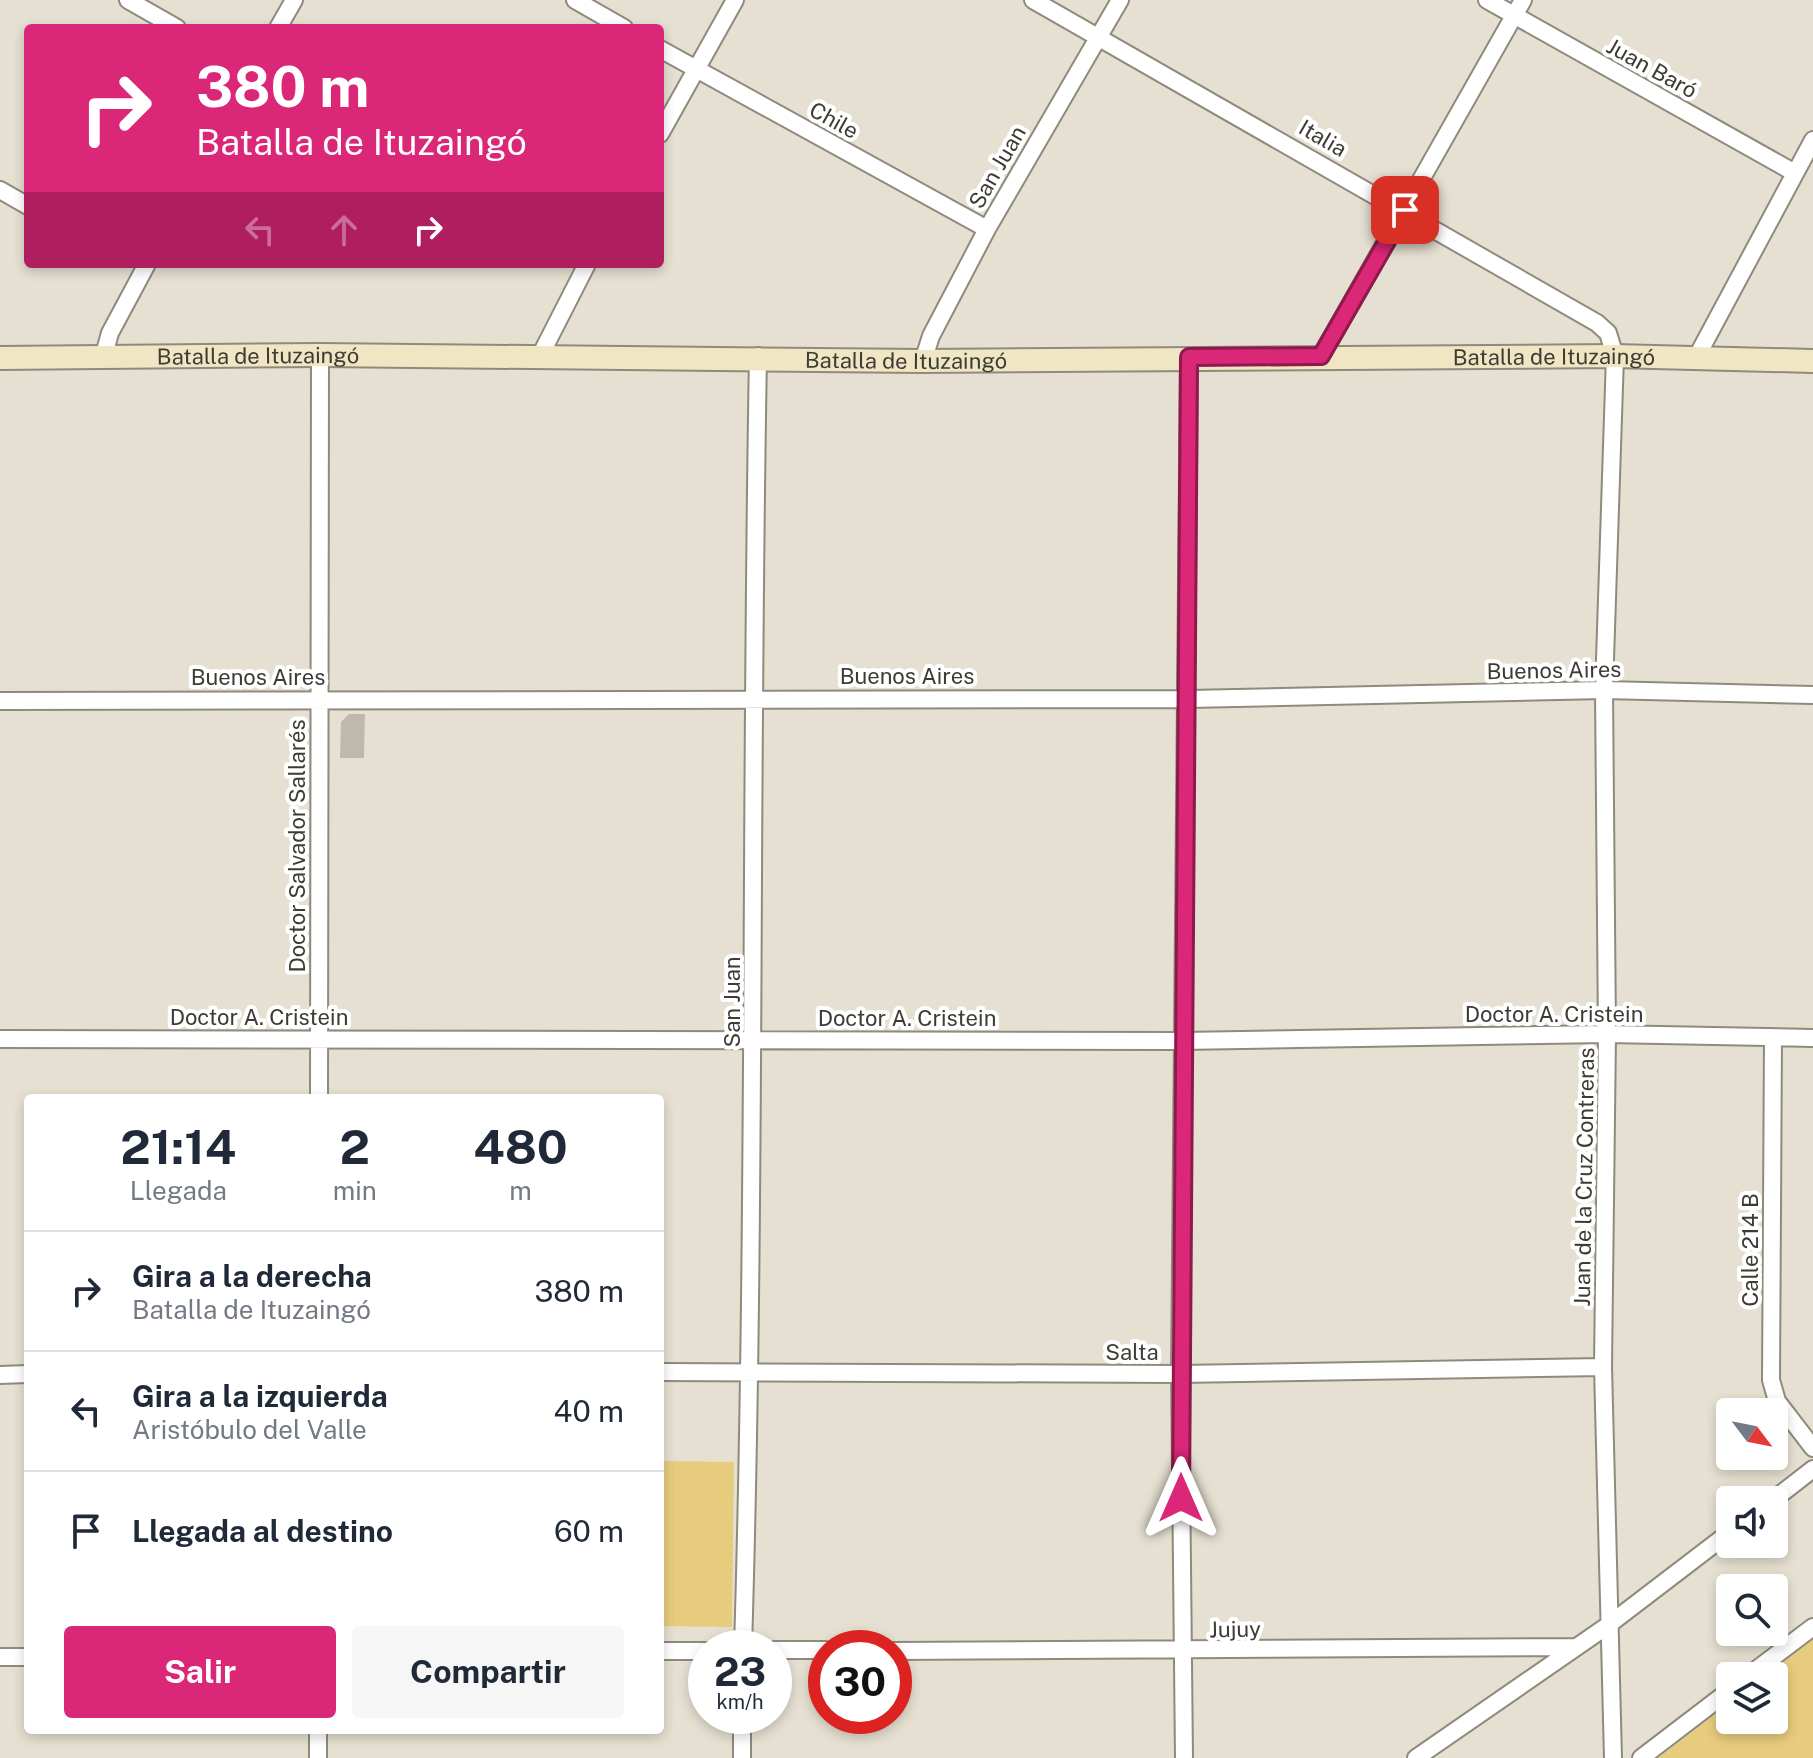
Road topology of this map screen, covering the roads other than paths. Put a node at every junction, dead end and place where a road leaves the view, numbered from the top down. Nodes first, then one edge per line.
1 (128, 0) edge
2 (294, 0) edge
3 (575, 0) edge
4 (735, 0) edge
5 (1033, 0) edge
6 (1120, 0) edge
7 (1487, 0) edge
8 (1523, 0) edge
9 (1514, 16) junction
10 (170, 24) edge
11 (280, 24) edge
12 (617, 24) edge
13 (1099, 37) junction
14 (664, 51) edge
15 (696, 70) junction
16 (664, 127) edge
17 (1813, 140) edge
18 (1795, 173) junction
19 (0, 190) edge
20 (24, 204) edge
21 (1405, 210) junction
22 (987, 229) junction
23 (139, 268) edge
24 (585, 268) edge
25 (320, 355) junction
26 (758, 356) junction
27 (1321, 356) junction
28 (1615, 356) junction
29 (1189, 357) junction
30 (0, 358) edge
31 (103, 358) junction
32 (539, 358) junction
33 (1695, 360) junction
34 (923, 361) junction
35 (1813, 361) edge
36 (1604, 690) junction
37 (1813, 695) edge
38 (752, 697) junction
39 (319, 699) junction
40 (1189, 699) junction
41 (0, 701) edge
42 (1607, 1034) junction
43 (319, 1038) junction
44 (1773, 1038) junction
45 (1813, 1038) edge
46 (0, 1039) edge
47 (755, 1039) junction
48 (1182, 1041) junction
49 (319, 1094) edge
50 (1603, 1367) junction
51 (664, 1372) edge
52 (751, 1373) junction
53 (24, 1374) edge
54 (1180, 1374) junction
55 (0, 1375) edge
56 (1813, 1448) edge
57 (1813, 1469) edge
58 (1788, 1488) edge
59 (1716, 1543) edge
60 (1607, 1626) junction
61 (1813, 1627) edge
62 (744, 1630) edge
63 (1576, 1647) junction
64 (664, 1651) edge
65 (688, 1651) edge
66 (912, 1651) edge
67 (1182, 1652) junction
68 (0, 1657) edge
69 (24, 1657) edge
70 (1767, 1662) edge
71 (1716, 1701) edge
72 (318, 1734) edge
73 (742, 1734) edge
74 (318, 1758) edge
75 (742, 1758) edge
76 (1184, 1758) edge
77 (1416, 1758) edge
78 (1613, 1758) edge
79 (1641, 1758) edge

1 - 10 street
2 - 11 street
3 - 12 street
4 - 15 street
5 - 13 street, Italia
6 - 13 street, San Juan
7 - 9 street, Juan Baró
8 - 9 street
9 - 18 street, Juan Baró
9 - 21 street
13 - 21 street, Italia
13 - 22 street, San Juan
14 - 15 street, Chile
15 - 16 street
15 - 22 street, Chile
17 - 18 street
18 - 33 street
19 - 20 street
21 - 27 street
21 - 28 street, Italia
22 - 34 street, San Juan
23 - 31 street
24 - 32 street
25 - 31 main road, Batalla de Ituzaingó
25 - 32 main road, Batalla de Ituzaingó
25 - 39 street, Doctor Salvador Sallarés
26 - 32 main road, Batalla de Ituzaingó
26 - 34 main road, Batalla de Ituzaingó
26 - 38 street, San Juan
27 - 28 main road, Batalla de Ituzaingó
27 - 29 main road, Batalla de Ituzaingó
28 - 33 main road, Batalla de Ituzaingó
28 - 36 street, Juan de la Cruz Contreras
29 - 34 main road, Batalla de Ituzaingó
29 - 40 street
30 - 31 main road, Batalla de Ituzaingó
33 - 35 main road, Batalla de Ituzaingó
36 - 37 street, Buenos Aires
36 - 40 street, Buenos Aires
36 - 42 street, Juan de la Cruz Contreras
38 - 39 street, Buenos Aires
38 - 40 street, Buenos Aires
38 - 47 street, San Juan
39 - 41 street, Buenos Aires
39 - 43 street, Doctor Salvador Sallarés
40 - 48 street
42 - 44 street, Doctor A. Cristein
42 - 48 street, Doctor A. Cristein
42 - 50 street, Juan de la Cruz Contreras
43 - 46 street, Doctor A. Cristein
43 - 47 street, Doctor A. Cristein
43 - 49 street, Doctor Salvador Sallarés
44 - 45 street, Doctor A. Cristein
44 - 56 street, Calle 214 B
47 - 48 street, Doctor A. Cristein
47 - 52 street, San Juan
48 - 54 street
50 - 54 street, Salta
50 - 60 street, Juan de la Cruz Contreras
51 - 52 street, Salta
52 - 54 street, Salta
52 - 62 street, San Juan
53 - 55 street
54 - 67 street
57 - 58 street
59 - 60 street
60 - 63 street
60 - 78 street, Juan de la Cruz Contreras
61 - 70 street
63 - 67 street, Jujuy
63 - 77 street
64 - 65 street
66 - 67 street, Jujuy
67 - 76 street
68 - 69 street
71 - 79 street
72 - 74 street
73 - 75 street

